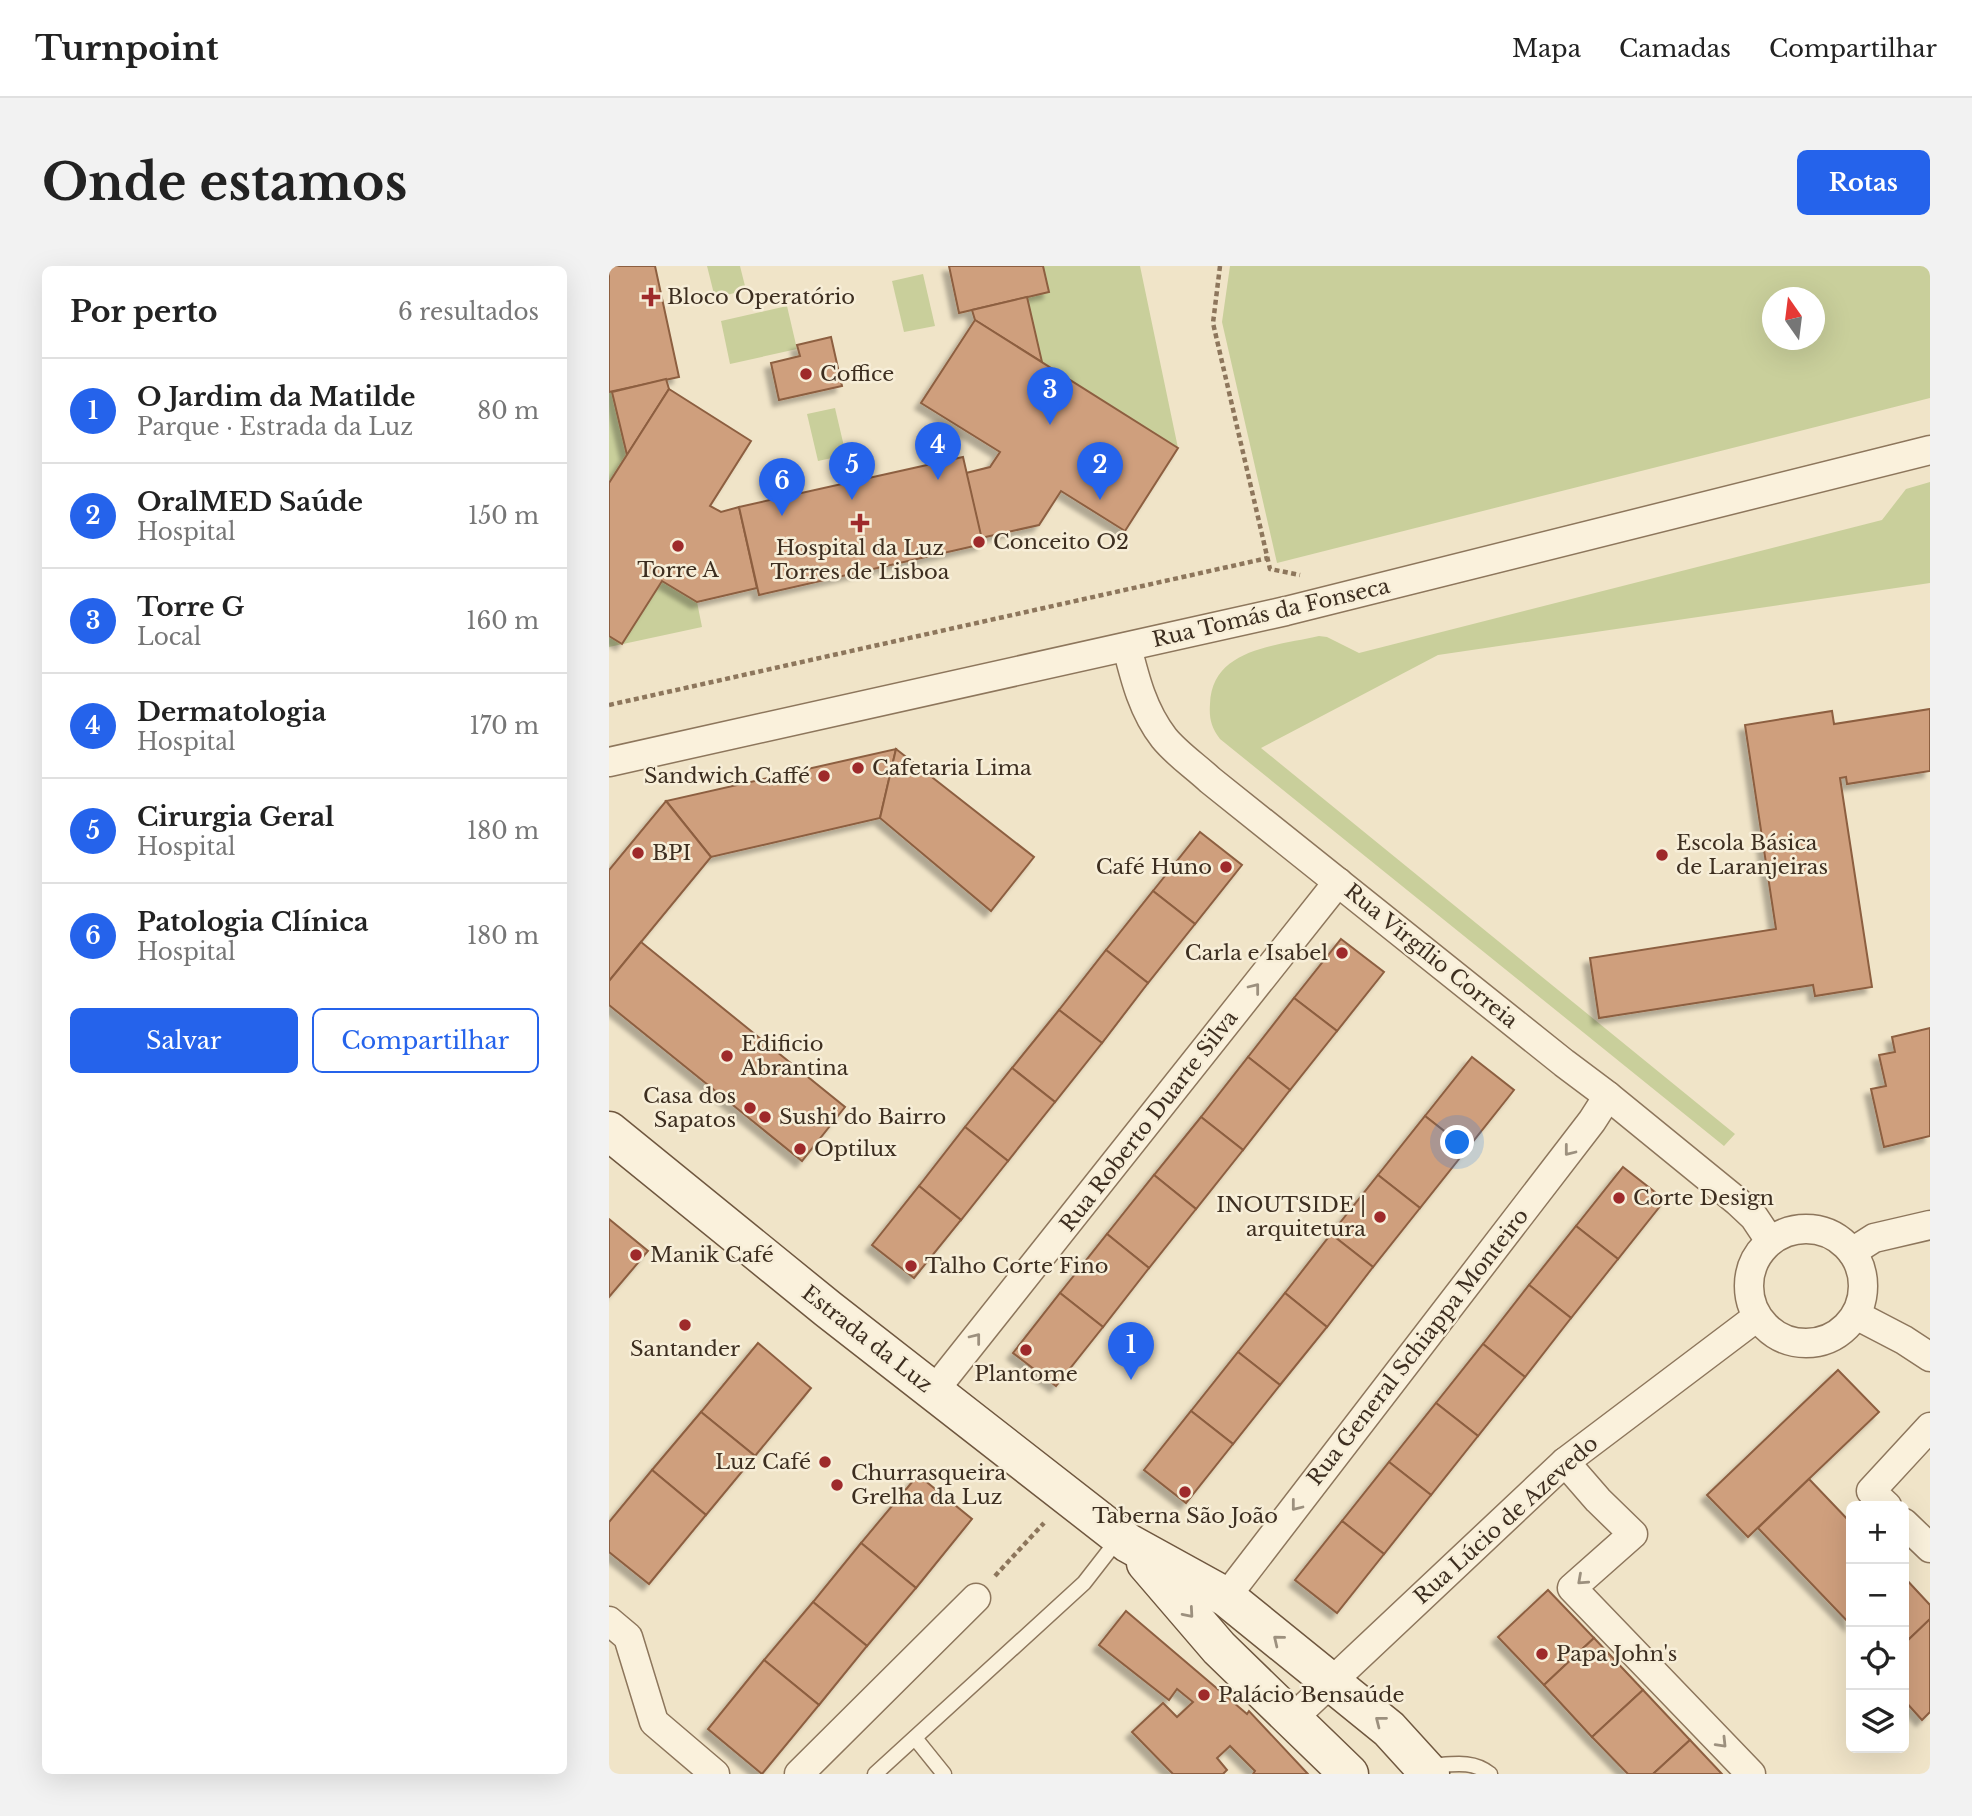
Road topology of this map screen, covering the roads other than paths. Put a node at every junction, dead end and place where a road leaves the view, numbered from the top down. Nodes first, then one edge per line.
1 (1930, 450) edge
2 (1126, 646) junction
3 (609, 762) edge
4 (1338, 882) junction
5 (1608, 1096) junction
6 (609, 1131) edge
7 (1930, 1225) edge
8 (1770, 1241) junction
9 (1852, 1252) junction
10 (1856, 1315) junction
11 (1757, 1317) junction
12 (1930, 1357) edge
13 (933, 1392) junction
14 (1930, 1427) edge
15 (1565, 1462) junction
16 (1882, 1501) edge
17 (1909, 1528) edge
18 (1124, 1540) junction
19 (1930, 1548) edge
20 (1226, 1597) junction
21 (976, 1598) road end
22 (609, 1621) edge
23 (1331, 1682) junction
24 (1293, 1718) junction
25 (915, 1738) junction
26 (1427, 1770) edge
27 (715, 1774) edge
28 (799, 1774) edge
29 (876, 1774) edge
30 (944, 1774) edge
31 (1349, 1774) edge
32 (1490, 1774) edge
33 (1751, 1774) edge

1 - 2 street, Rua Tomás da Fonseca
2 - 3 street, Rua Tomás da Fonseca
2 - 4 street, Rua Virgílio Correia
4 - 5 street, Rua Virgílio Correia
13 -> 4 street, Rua Roberto Duarte Silva
5 - 8 street, Rua Virgílio Correia
5 -> 20 street, Rua General Schiappa Monteiro
6 - 13 main road, Estrada da Luz
7 - 9 street
8 - 9 street
8 - 11 street
9 - 10 street
10 - 11 street
10 - 12 street
11 - 15 street, Rua Lúcio de Azevedo
13 - 18 main road, Estrada da Luz
14 - 16 street
15 - 23 street, Rua Lúcio de Azevedo
15 -> 33 street
17 - 19 street
18 - 20 main road, Estrada da Luz
18 -> 24 main road, Estrada da Luz
18 - 25 lane
23 -> 20 main road, Estrada da Luz
21 - 28 street
22 - 27 street
23 - 24 street, Rua Lúcio de Azevedo
26 -> 23 main road, Estrada da Luz
24 - 31 main road, Estrada da Luz
25 - 29 lane
25 - 30 lane
26 - 32 lane

